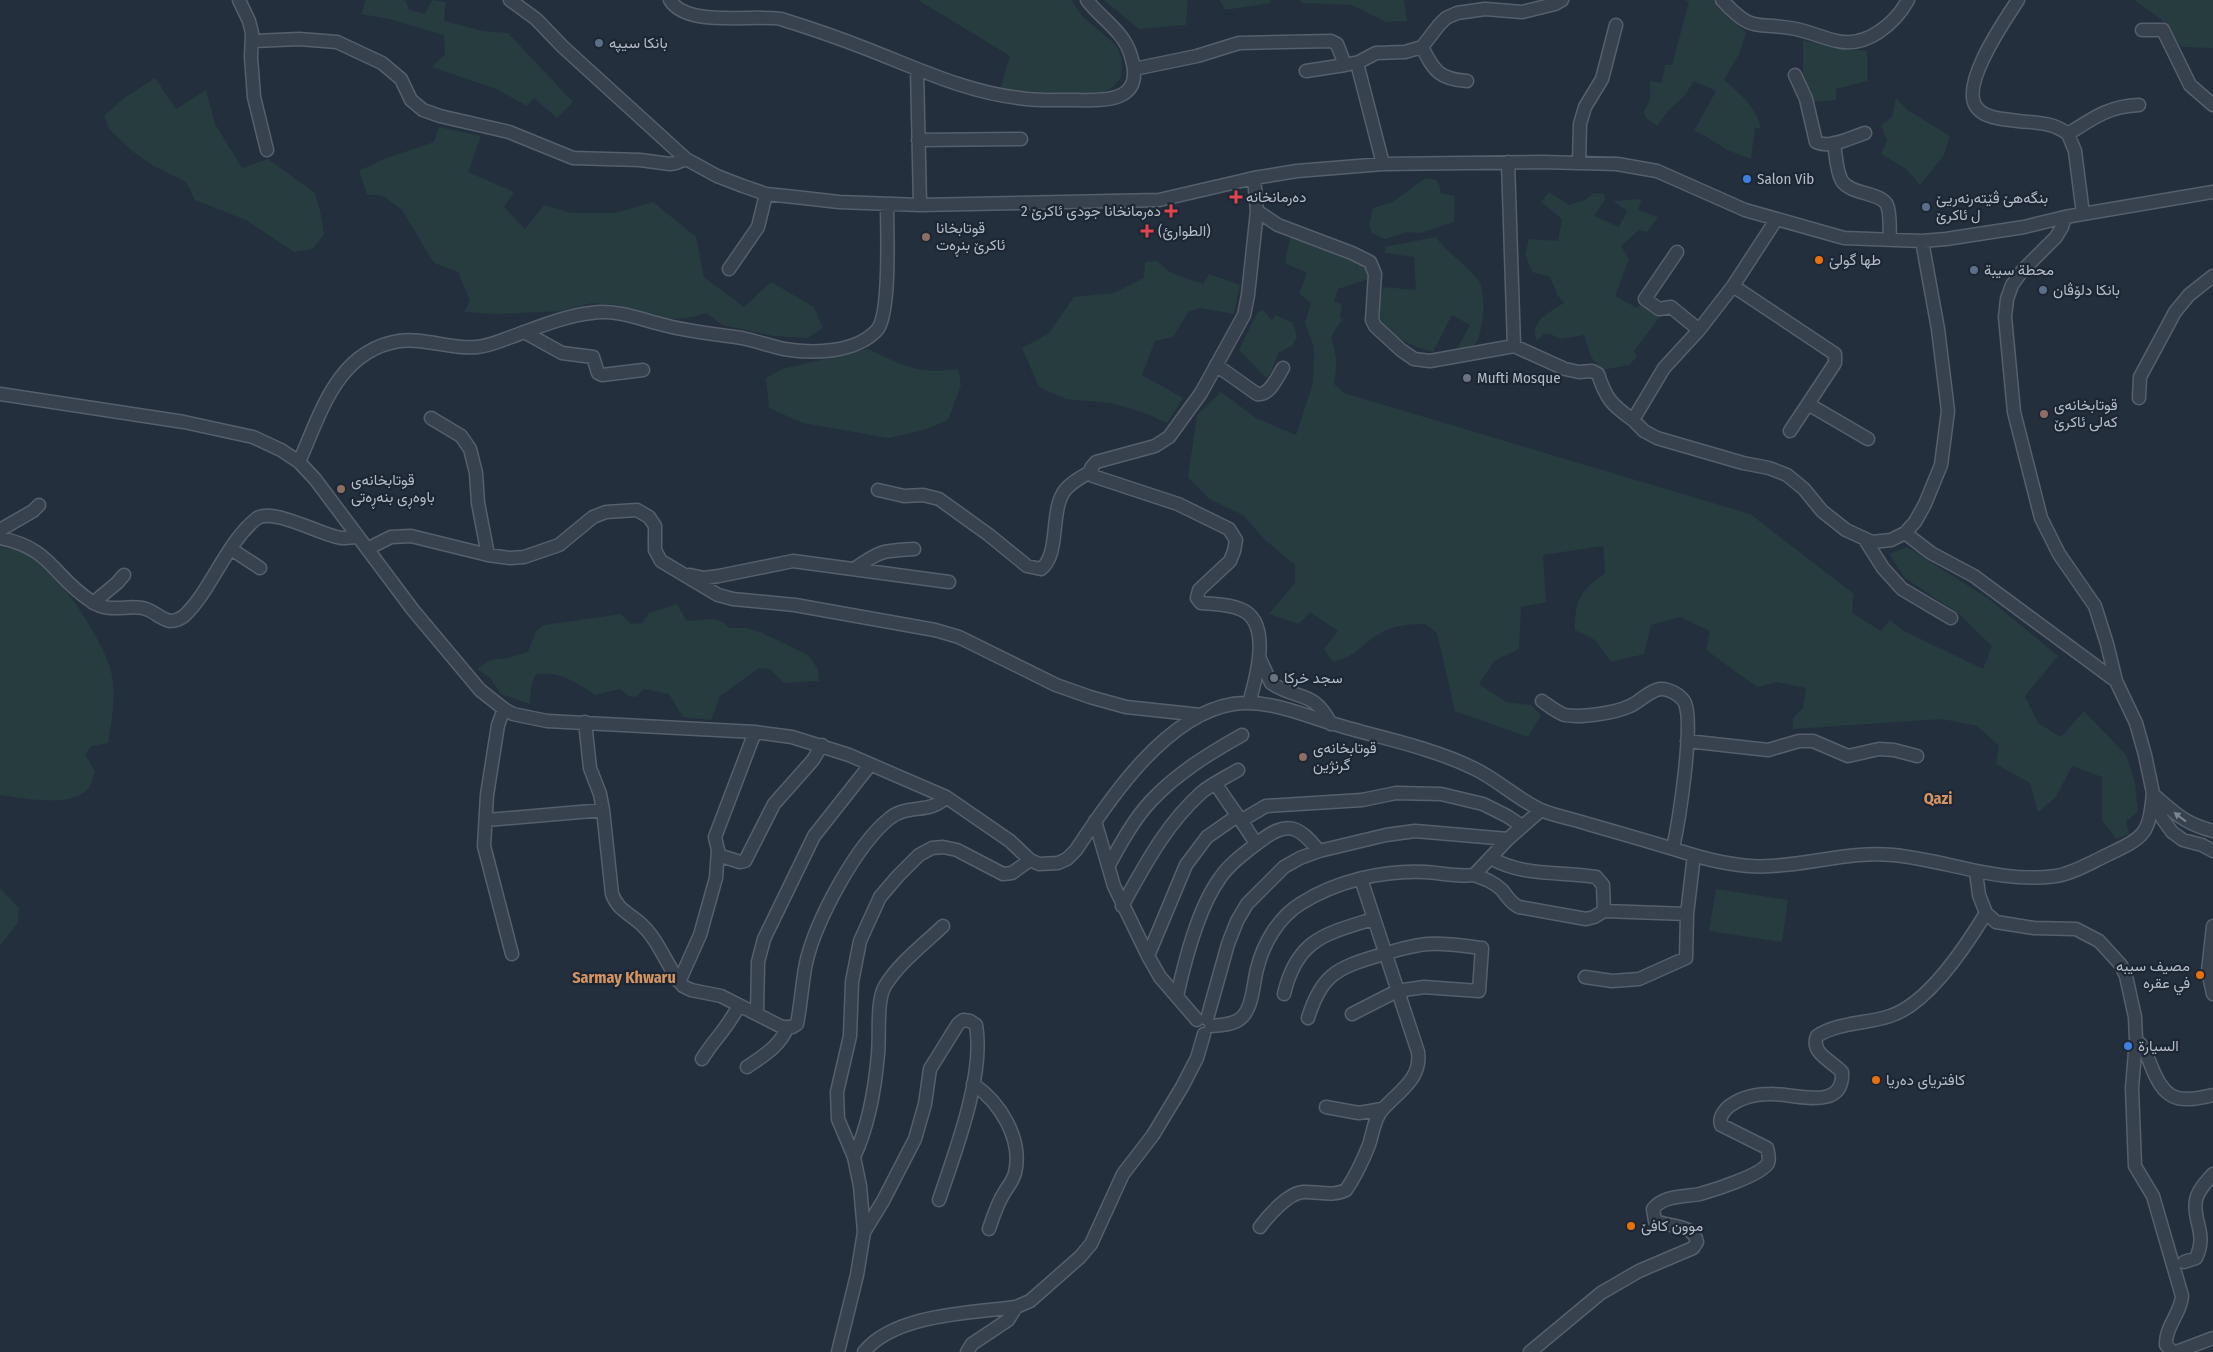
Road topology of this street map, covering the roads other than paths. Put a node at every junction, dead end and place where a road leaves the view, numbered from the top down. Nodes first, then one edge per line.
1 (239, 0) edge
2 (510, 0) edge
3 (1087, 0) edge
4 (1562, 0) edge
5 (1722, 0) edge
6 (1908, 0) edge
7 (2018, 0) edge
8 (673, 2) edge
9 (1616, 25) dead end
10 (2142, 30) dead end
11 (253, 41) junction
12 (1422, 47) junction
13 (1359, 62) junction
14 (1344, 65) junction
15 (917, 69) junction
16 (1134, 70) junction
17 (1306, 71) dead end
18 (1795, 75) dead end
19 (1467, 81) dead end
20 (2139, 105) dead end
21 (2213, 105) edge
22 (1866, 133) dead end
23 (2068, 134) junction
24 (1021, 139) dead end
25 (918, 140) junction
26 (1834, 143) junction
27 (268, 150) dead end
28 (686, 159) junction
29 (1508, 162) junction
30 (1579, 163) junction
31 (1383, 164) junction
32 (1254, 178) junction
33 (2213, 192) edge
34 (766, 194) junction
35 (887, 205) junction
36 (920, 205) junction
37 (1257, 211) junction
38 (2083, 214) junction
39 (2065, 217) junction
40 (1776, 220) junction
41 (1890, 240) junction
42 (1922, 241) junction
43 (1677, 252) dead end
44 (729, 268) dead end
45 (2213, 276) edge
46 (1733, 286) junction
47 (1699, 330) junction
48 (524, 332) junction
49 (1514, 346) junction
50 (1216, 365) junction
51 (1283, 368) dead end
52 (643, 370) dead end
53 (0, 394) edge
54 (2139, 398) dead end
55 (1808, 404) junction
56 (431, 418) dead end
57 (1633, 420) junction
58 (1790, 431) dead end
59 (1868, 439) dead end
60 (299, 462) junction
61 (1092, 472) junction
62 (878, 490) dead end
63 (38, 505) dead end
64 (0, 530) edge
65 (1905, 533) junction
66 (358, 536) junction
67 (0, 538) edge
68 (1864, 538) junction
69 (368, 549) junction
70 (231, 550) junction
71 (914, 550) dead end
72 (488, 555) junction
73 (260, 568) dead end
74 (854, 569) junction
75 (682, 574) junction
76 (124, 575) dead end
77 (949, 582) dead end
78 (93, 603) junction
79 (1951, 618) dead end
80 (1259, 659) junction
81 (2116, 682) junction
82 (1542, 701) dead end
83 (1249, 703) junction
84 (504, 709) junction
85 (1201, 715) junction
86 (585, 722) junction
87 (1331, 724) junction
88 (755, 732) junction
89 (1242, 735) dead end
90 (1687, 741) junction
91 (822, 745) junction
92 (1917, 756) dead end
93 (870, 765) junction
94 (1238, 770) dead end
95 (1216, 784) junction
96 (2153, 793) junction
97 (946, 797) junction
98 (602, 810) junction
99 (1541, 810) junction
100 (1240, 818) junction
101 (487, 820) junction
102 (1095, 821) junction
103 (1522, 826) junction
104 (2167, 826) junction
105 (2147, 828) junction
106 (2213, 830) edge
107 (1508, 838) junction
108 (1256, 844) junction
109 (1673, 848) junction
110 (1319, 851) junction
111 (2213, 851) edge
112 (718, 854) junction
113 (1694, 855) junction
114 (1491, 858) junction
115 (1030, 860) junction
116 (1109, 865) junction
117 (1976, 872) junction
118 (1474, 875) junction
119 (1361, 879) junction
120 (1122, 906) junction
121 (1604, 911) junction
122 (1986, 913) junction
123 (1687, 914) junction
124 (1373, 919) junction
125 (943, 926) dead end
126 (2213, 926) edge
127 (512, 954) dead end
128 (1385, 954) junction
129 (1148, 956) junction
130 (1585, 977) dead end
131 (679, 982) junction
132 (1397, 991) junction
133 (1284, 994) dead end
134 (2213, 994) edge
135 (1177, 996) junction
136 (739, 1005) junction
137 (757, 1013) junction
138 (1352, 1014) dead end
139 (1308, 1018) dead end
140 (1205, 1025) junction
141 (787, 1028) junction
142 (2136, 1040) junction
143 (702, 1059) dead end
144 (747, 1067) dead end
145 (973, 1084) junction
146 (2213, 1095) edge
147 (1326, 1107) dead end
148 (1382, 1109) junction
149 (854, 1157) junction
150 (2213, 1174) edge
151 (938, 1200) dead end
152 (1260, 1227) dead end
153 (989, 1229) dead end
154 (864, 1232) junction
155 (2184, 1262) dead end
156 (1016, 1307) junction
157 (2213, 1338) edge
158 (838, 1352) edge
159 (864, 1352) edge
160 (966, 1352) edge
161 (1530, 1352) edge

1 - 11 street
2 - 28 street
3 - 16 street
4 - 12 street
5 - 6 street
7 - 23 street
8 - 15 street
9 - 30 street
10 - 21 street
11 - 27 street
11 - 28 street
12 - 13 street
12 - 19 street
13 - 14 street
13 - 31 street
14 - 16 street
14 - 17 street
15 - 16 street
15 - 25 street
18 - 26 street
20 - 23 street
22 - 26 street
23 - 38 street
24 - 25 street
25 - 36 street
26 - 41 street
28 - 34 street
29 - 30 street
29 - 31 street
29 - 49 street
30 - 40 street
31 - 32 street
32 - 36 street
32 - 37 street
33 - 38 street
34 - 35 street
34 - 44 street
35 - 36 street
35 - 48 street
37 - 49 street
37 - 50 street
38 - 39 street
39 - 42 street
39 - 81 street
40 - 41 street
40 - 46 street
41 - 42 street
42 - 65 street
43 - 47 street
45 - 54 street
46 - 47 street
46 - 55 street
47 - 57 street
48 - 52 street
48 - 60 street
49 - 57 street
50 - 51 street
50 - 61 street
53 - 60 street
55 - 58 street
55 - 59 street
56 - 72 street
57 - 68 street
60 - 66 street
61 - 62 street
61 - 80 street
63 - 64 street
65 - 68 street
65 - 81 street
66 - 69 street
66 - 70 street
67 - 78 street
68 - 79 street
69 - 72 street
69 - 84 street
70 - 73 street
70 - 78 street
71 - 74 street
72 - 75 street
74 - 75 street
74 - 77 street
75 - 85 street
76 - 78 street
80 - 83 street
80 - 87 street
81 - 96 street
82 - 90 street
83 - 85 street
83 - 87 street
84 - 86 street
84 - 101 street
85 - 102 street
86 - 88 street
86 - 98 street
87 - 99 street
88 - 91 street
88 - 112 street
89 - 116 street
90 - 92 street
90 - 109 street
91 - 93 street
91 - 112 street
93 - 97 street
93 - 137 street
94 - 95 street
95 - 100 street
95 - 120 street
96 - 104 street
96 - 105 street
106 -> 96 street
97 - 115 street
97 - 141 street
98 - 101 street
98 - 131 street
99 - 103 street
99 - 109 street
100 - 103 street
100 - 108 street
100 - 129 street
101 - 127 street
102 - 115 street
102 - 116 street
103 - 107 street
104 - 105 street
104 - 111 street
105 - 117 street
107 - 110 street
107 - 114 street
108 - 110 street
108 - 135 street
109 - 113 street
110 - 140 street
112 - 131 street
113 - 117 street
113 - 123 street
114 - 118 street
114 - 121 street
115 - 149 street
116 - 120 street
117 - 122 street
118 - 119 street
118 - 121 street
119 - 124 street
119 - 140 street
120 - 129 street
121 - 123 street
122 - 142 street
122 - 161 street
123 - 130 street
124 - 128 street
124 - 133 street
125 - 149 street
126 - 134 street
128 - 132 street
128 - 132 street
128 - 139 street
129 - 135 street
131 - 136 street
132 - 138 street
132 - 148 street
135 - 140 street
136 - 137 street
136 - 143 street
137 - 141 street
140 - 156 street
141 - 144 street
142 - 146 street
142 - 157 street
145 - 151 street
145 - 153 street
145 - 154 street
147 - 148 street
148 - 152 street
149 - 154 street
150 - 155 street
154 - 158 street
156 - 159 street
156 - 160 street

